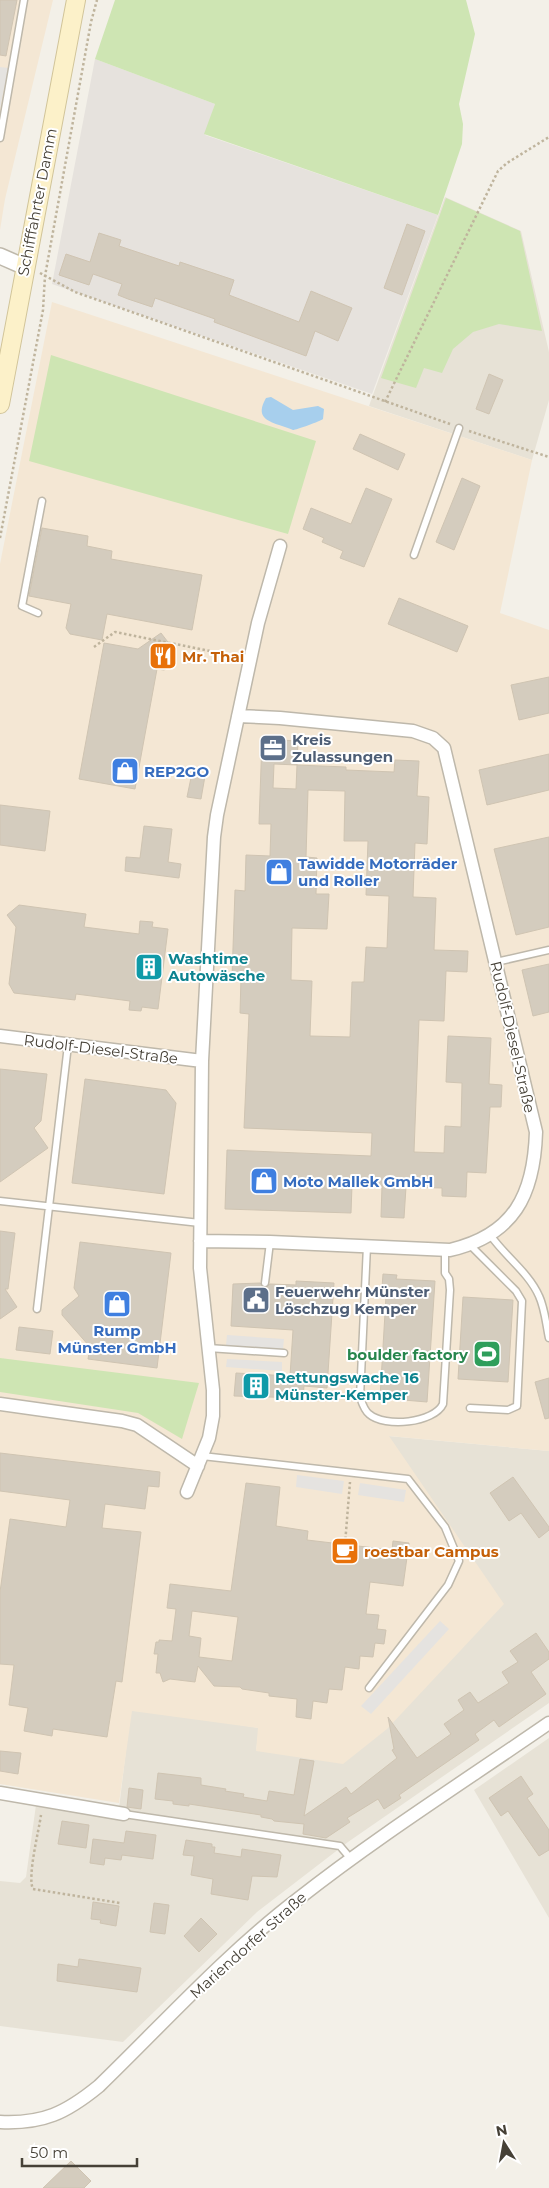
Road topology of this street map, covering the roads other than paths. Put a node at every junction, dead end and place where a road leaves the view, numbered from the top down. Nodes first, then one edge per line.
1 (24, 0) edge
2 (76, 0) edge
3 (0, 138) edge
4 (0, 256) edge
5 (25, 267) junction
6 (0, 404) edge
7 (460, 428) road end
8 (42, 501) dead end
9 (280, 546) dead end
10 (414, 555) dead end
11 (38, 614) dead end
12 (238, 716) junction
13 (549, 950) edge
14 (496, 962) junction
15 (0, 1036) edge
16 (68, 1045) junction
17 (202, 1061) junction
18 (0, 1201) edge
19 (49, 1207) junction
20 (200, 1223) junction
21 (490, 1236) junction
22 (200, 1241) junction
23 (270, 1242) junction
24 (470, 1245) junction
25 (367, 1246) junction
26 (444, 1250) junction
27 (265, 1283) dead end
28 (37, 1309) dead end
29 (549, 1338) edge
30 (207, 1348) junction
31 (284, 1353) dead end
32 (0, 1404) edge
33 (470, 1408) dead end
34 (200, 1461) junction
35 (187, 1492) dead end
36 (369, 1688) dead end
37 (549, 1722) edge
38 (0, 1793) edge
39 (124, 1814) joint
40 (351, 1859) junction
41 (0, 2122) edge

1 - 3 lane
2 - 5 main road, Schifffahrter Damm
4 - 5 street
5 - 6 main road, Schifffahrter Damm
7 - 10 lane
8 - 11 lane
9 - 12 street
12 - 14 street, Rudolf-Diesel-Straße
12 - 17 street
13 - 14 lane
14 - 21 street, Rudolf-Diesel-Straße
15 - 16 street, Rudolf-Diesel-Straße
16 - 17 street, Rudolf-Diesel-Straße
16 - 19 lane
17 - 20 street
18 - 19 lane
19 - 20 lane
19 - 28 lane
20 - 22 street
21 - 24 street, Rudolf-Diesel-Straße
21 - 29 lane
22 - 23 street, Rudolf-Diesel-Straße
22 - 30 street
23 - 25 street, Rudolf-Diesel-Straße
23 - 27 lane
24 - 26 street, Rudolf-Diesel-Straße
24 - 33 lane
25 - 26 street, Rudolf-Diesel-Straße
25 - 26 lane
30 - 31 lane
30 - 34 street
32 - 34 street
34 - 35 street
34 - 36 lane
37 - 40 street, Mariendorfer Straße
38 - 39 street
39 - 40 lane
40 - 41 street, Mariendorfer Straße

